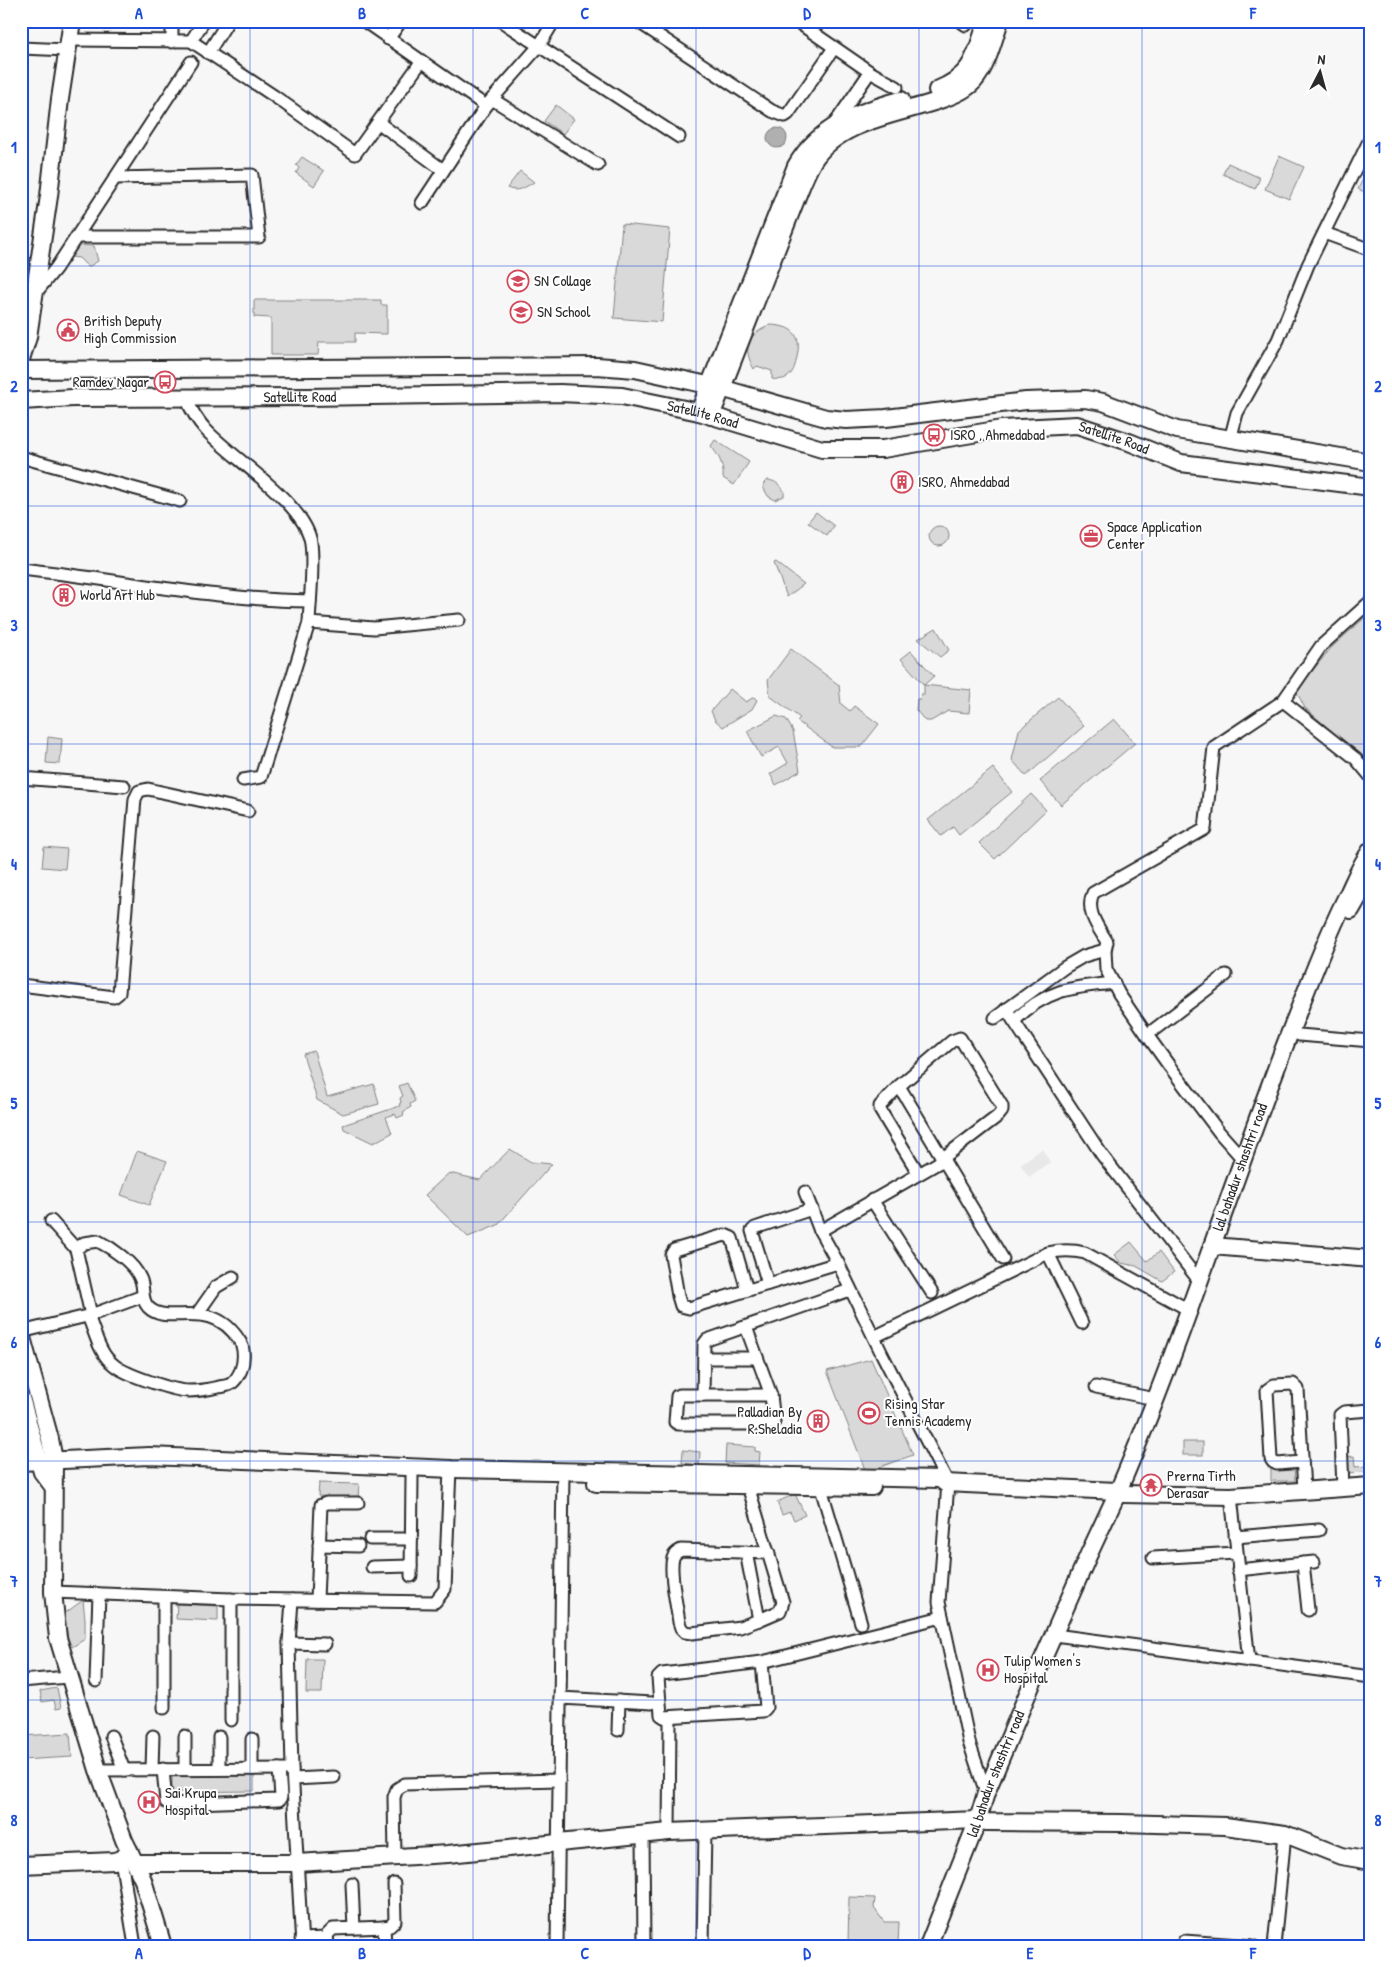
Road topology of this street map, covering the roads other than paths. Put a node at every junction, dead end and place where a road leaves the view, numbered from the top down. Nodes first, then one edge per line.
1 (72, 21) edge
2 (172, 21) edge
3 (204, 21) edge
4 (228, 21) edge
5 (364, 21) edge
6 (401, 21) edge
7 (501, 21) edge
8 (554, 21) edge
9 (637, 21) edge
10 (796, 21) edge
11 (987, 21) edge
12 (1000, 21) edge
13 (388, 39) junction
14 (191, 41) junction
15 (172, 42) junction
16 (69, 45) junction
17 (539, 46) junction
18 (21, 48) edge
19 (834, 48) junction
20 (208, 53) junction
21 (191, 62) dead end
22 (421, 62) junction
23 (870, 72) junction
24 (897, 87) dead end
25 (950, 90) junction
26 (489, 102) junction
27 (379, 122) junction
28 (832, 133) junction
29 (679, 137) dead end
30 (1371, 137) edge
31 (598, 165) dead end
32 (443, 170) junction
33 (116, 178) junction
34 (422, 203) dead end
35 (1324, 233) junction
36 (77, 238) junction
37 (1371, 250) edge
38 (28, 295) edge
39 (21, 359) edge
40 (21, 370) edge
41 (715, 387) junction
42 (186, 398) junction
43 (21, 401) edge
44 (705, 414) junction
45 (1230, 440) junction
46 (21, 457) edge
47 (1371, 462) edge
48 (1371, 487) edge
49 (180, 501) dead end
50 (21, 570) edge
51 (310, 600) junction
52 (1371, 601) edge
53 (459, 620) dead end
54 (309, 623) junction
55 (1283, 701) junction
56 (1371, 777) edge
57 (21, 778) edge
58 (243, 780) dead end
59 (124, 786) dead end
60 (248, 811) dead end
61 (1371, 850) edge
62 (1371, 875) edge
63 (1105, 950) junction
64 (1226, 975) dead end
65 (1114, 983) junction
66 (21, 985) edge
67 (1006, 1009) junction
68 (995, 1018) dead end
69 (1014, 1021) junction
70 (1147, 1035) junction
71 (1299, 1035) junction
72 (1371, 1041) edge
73 (899, 1086) junction
74 (943, 1158) junction
75 (1242, 1158) junction
76 (919, 1174) junction
77 (805, 1192) dead end
78 (872, 1200) junction
79 (812, 1209) junction
80 (51, 1221) dead end
81 (820, 1231) junction
82 (1218, 1246) junction
83 (76, 1249) junction
84 (1048, 1253) junction
85 (1003, 1259) dead end
86 (1371, 1260) edge
87 (838, 1263) junction
88 (232, 1276) dead end
89 (1200, 1282) junction
90 (768, 1284) junction
91 (747, 1290) junction
92 (850, 1290) junction
93 (932, 1293) dead end
94 (143, 1296) junction
95 (1189, 1310) junction
96 (197, 1314) junction
97 (89, 1315) junction
98 (1082, 1323) dead end
99 (746, 1327) junction
100 (21, 1333) edge
101 (874, 1337) junction
102 (704, 1358) junction
103 (757, 1358) junction
104 (1096, 1387) dead end
105 (703, 1395) junction
106 (771, 1396) junction
107 (21, 1398) edge
108 (1155, 1399) junction
109 (1371, 1410) edge
110 (24, 1414) edge
111 (21, 1462) edge
112 (1302, 1462) junction
113 (49, 1470) junction
114 (21, 1472) edge
115 (449, 1473) junction
116 (412, 1476) junction
117 (563, 1476) junction
118 (947, 1483) junction
119 (748, 1486) junction
120 (1371, 1486) edge
121 (821, 1488) junction
122 (1344, 1488) junction
123 (1304, 1490) junction
124 (1120, 1492) junction
125 (1231, 1496) junction
126 (358, 1503) dead end
127 (1319, 1530) dead end
128 (1235, 1537) junction
129 (370, 1539) dead end
130 (411, 1539) junction
131 (319, 1545) junction
132 (358, 1546) dead end
133 (746, 1552) junction
134 (769, 1553) junction
135 (1236, 1553) junction
136 (1153, 1558) dead end
137 (372, 1567) dead end
138 (1238, 1570) junction
139 (53, 1592) junction
140 (99, 1594) junction
141 (164, 1597) junction
142 (231, 1599) junction
143 (292, 1600) junction
144 (317, 1600) junction
145 (1308, 1610) dead end
146 (942, 1618) junction
147 (759, 1620) junction
148 (861, 1623) dead end
149 (1062, 1636) junction
150 (289, 1643) junction
151 (325, 1644) dead end
152 (1249, 1661) junction
153 (762, 1662) junction
154 (68, 1677) junction
155 (1371, 1677) edge
156 (21, 1681) edge
157 (96, 1681) dead end
158 (560, 1698) junction
159 (619, 1701) junction
160 (652, 1703) dead end
161 (164, 1708) dead end
162 (231, 1720) dead end
163 (670, 1723) dead end
164 (618, 1730) dead end
165 (111, 1736) dead end
166 (153, 1736) dead end
167 (185, 1736) dead end
168 (219, 1737) dead end
169 (252, 1739) dead end
170 (157, 1769) junction
171 (185, 1769) junction
172 (219, 1769) junction
173 (252, 1769) junction
174 (279, 1769) junction
175 (98, 1770) junction
176 (124, 1770) junction
177 (292, 1774) junction
178 (334, 1777) dead end
179 (559, 1780) junction
180 (986, 1793) junction
181 (982, 1821) junction
182 (705, 1830) junction
183 (669, 1832) junction
184 (1285, 1834) junction
185 (643, 1835) junction
186 (559, 1843) junction
187 (395, 1857) junction
188 (129, 1858) junction
189 (1371, 1861) edge
190 (297, 1864) junction
191 (21, 1865) edge
192 (143, 1880) junction
193 (352, 1884) dead end
194 (394, 1884) dead end
195 (384, 1927) junction
196 (354, 1928) junction
197 (1184, 1941) dead end
198 (302, 1942) edge
199 (322, 1942) edge
200 (135, 1946) edge
201 (162, 1946) edge
202 (173, 1946) edge
203 (385, 1946) edge
204 (557, 1946) edge
205 (644, 1946) edge
206 (703, 1946) edge
207 (928, 1946) edge
208 (935, 1946) edge
209 (1253, 1946) edge
210 (1274, 1946) edge

1 - 16 street
2 - 15 street
3 - 14 street
4 - 20 street
5 - 13 street
6 - 13 street
7 - 17 street
8 - 17 street
9 - 19 street
10 - 19 street
11 - 25 street
12 - 25 street
13 - 22 street
14 - 15 street
14 - 20 street
15 - 16 street
16 - 18 street
16 - 38 street
17 - 26 street
17 - 29 street
19 - 23 street
20 - 27 street
21 - 33 street
22 - 26 street
22 - 27 street
23 - 24 street
23 - 28 street
25 - 28 street
26 - 31 street
26 - 32 street
27 - 32 street
28 - 41 street
30 - 35 street
32 - 34 street
33 - 36 street
33 - 36 street
35 - 37 street
35 - 45 street
36 - 38 street
38 - 39 street
40 - 41 street, Satellite Road
41 - 44 street
41 - 45 street, Satellite Road
42 - 43 street, Satellite Road
42 - 44 street, Satellite Road
42 - 51 street
44 - 48 street, Satellite Road
45 - 47 street, Satellite Road
46 - 49 street
50 - 51 street
51 - 54 street
52 - 55 street
53 - 54 street
54 - 58 street
55 - 56 street
55 - 63 street
57 - 59 street
60 - 66 street
61 - 75 street, lal bahadur shashtri road
62 - 71 street
63 - 65 street
63 - 67 street
64 - 70 street
65 - 69 street
65 - 70 street
67 - 68 street
67 - 69 street
69 - 89 street
70 - 75 street
71 - 72 street
71 - 82 street
73 - 74 street
73 - 74 street
73 - 76 street
74 - 76 street
74 - 85 street
75 - 82 street, lal bahadur shashtri road
76 - 78 street
77 - 79 street
78 - 81 street
78 - 93 street
79 - 81 street
79 - 90 street
80 - 83 street
81 - 87 street
82 - 86 street
82 - 89 street, lal bahadur shashtri road
82 - 124 street
83 - 94 street
83 - 97 street
84 - 95 street
84 - 98 street
84 - 101 street
87 - 90 street
87 - 92 street
88 - 96 street
89 - 95 street, lal bahadur shashtri road
90 - 91 street
91 - 91 street
92 - 99 street
92 - 101 street
94 - 96 street
94 - 97 street
95 - 108 street, lal bahadur shashtri road
96 - 97 street
97 - 100 street
99 - 102 street
99 - 103 street
100 - 113 street
101 - 118 street
102 - 103 street
102 - 105 street
103 - 106 street
104 - 108 street
105 - 106 street
105 - 106 street
107 - 110 street
108 - 124 street, lal bahadur shashtri road
109 - 122 street
110 - 113 street
111 - 113 street
112 - 112 street
112 - 123 street
113 - 114 street
113 - 115 street
113 - 116 street
113 - 139 street
115 - 116 street
115 - 117 street
115 - 144 street
116 - 130 street
117 - 118 street
117 - 119 street
117 - 158 street
118 - 121 street
118 - 124 street
118 - 146 street
119 - 121 street
119 - 134 street
120 - 122 street
121 - 148 street
122 - 123 street
123 - 125 street
124 - 125 street
124 - 149 street
124 - 180 street, lal bahadur shashtri road
125 - 128 street
126 - 131 street
127 - 128 street
128 - 135 street
129 - 130 street
130 - 137 street
131 - 132 street
131 - 144 street
133 - 134 street
133 - 147 street
133 - 147 street
134 - 147 street
135 - 136 street
135 - 138 street
138 - 145 street
138 - 152 street
139 - 140 street
139 - 154 street
140 - 141 street
140 - 157 street
141 - 142 street
141 - 161 street
142 - 143 street
142 - 162 street
143 - 144 street
143 - 150 street
146 - 153 street
146 - 180 street
149 - 152 street
149 - 181 street
150 - 151 street
150 - 177 street
152 - 155 street
153 - 153 street
154 - 156 street
154 - 175 street
158 - 159 street
158 - 179 street
159 - 160 street
159 - 164 street
163 - 183 street
165 - 176 street
166 - 170 street
167 - 171 street
168 - 172 street
169 - 173 street
170 - 171 street
170 - 174 street
170 - 176 street
171 - 172 street
172 - 173 street
173 - 174 street
174 - 177 street
175 - 176 street
175 - 188 street
177 - 178 street
177 - 190 street
179 - 186 street
179 - 187 street
180 - 181 street, lal bahadur shashtri road
181 - 182 street
181 - 184 street
181 - 207 street, lal bahadur shashtri road
181 - 208 street
182 - 183 street
182 - 206 street
183 - 185 street
184 - 189 street
184 - 210 street
185 - 186 street
185 - 205 street
186 - 187 street
186 - 204 street
187 - 190 street
188 - 190 street
188 - 191 street
188 - 192 street
188 - 200 street
190 - 198 street
192 - 201 street
192 - 202 street
193 - 196 street
194 - 195 street
195 - 196 street
195 - 203 street
196 - 199 street
197 - 209 street
198 - 199 street

